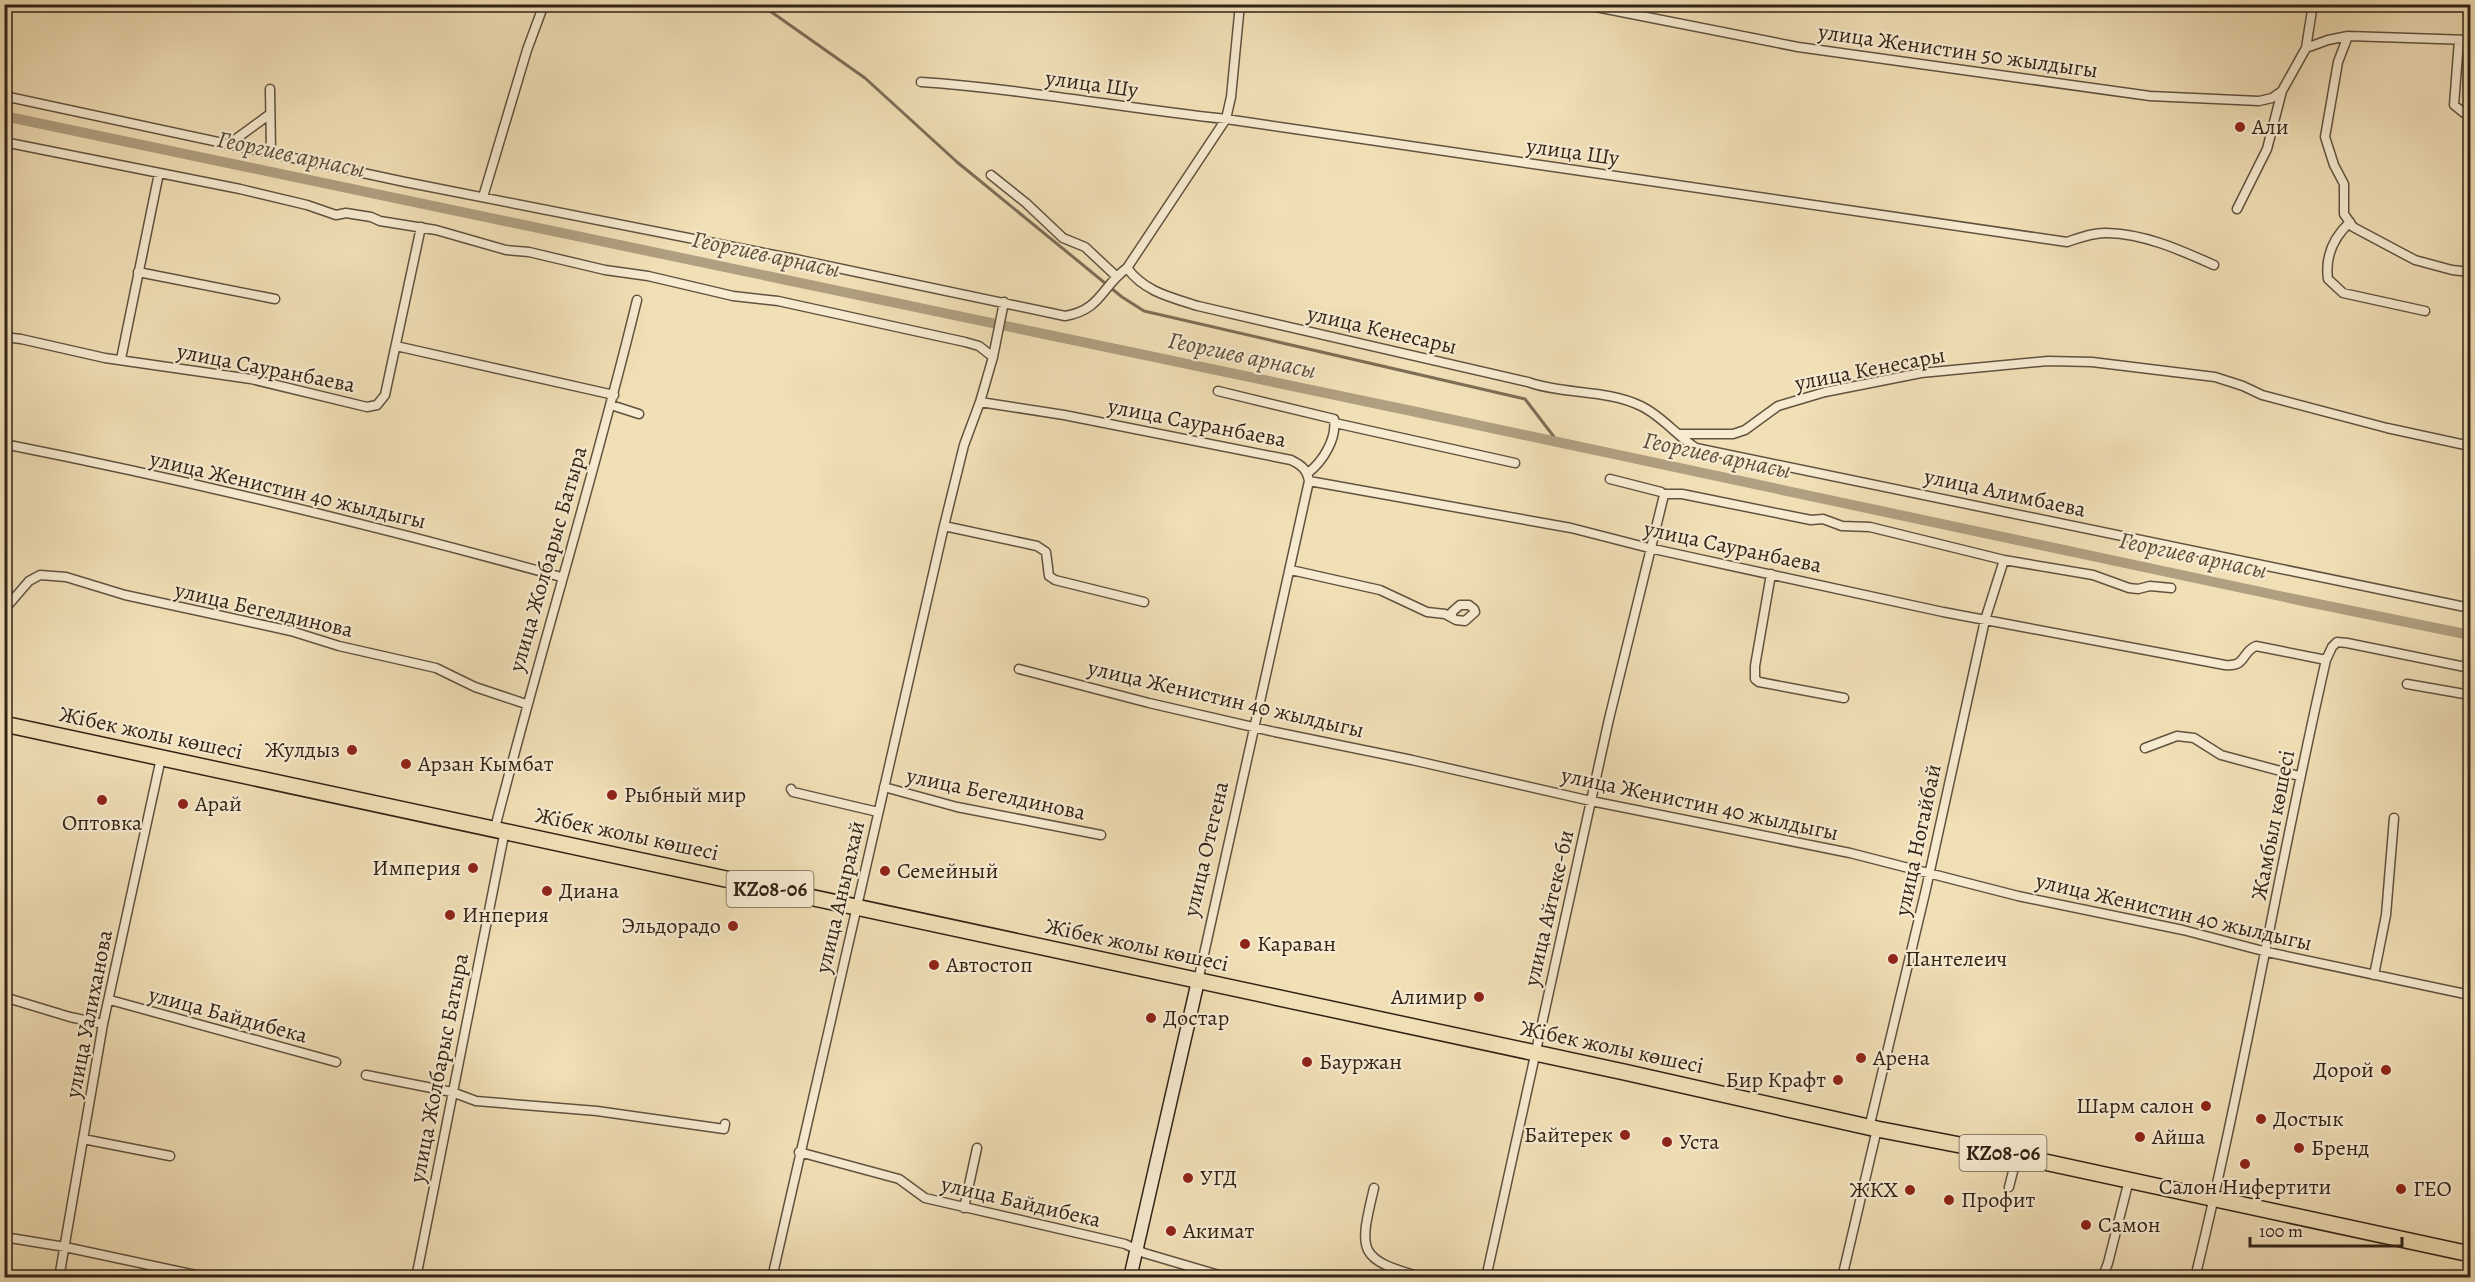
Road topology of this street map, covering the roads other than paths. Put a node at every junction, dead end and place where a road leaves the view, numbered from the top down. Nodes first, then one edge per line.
1 (544, 4) edge
2 (1240, 4) edge
3 (1581, 4) edge
4 (2313, 4) edge
5 (2348, 36) junction
6 (2459, 40) junction
7 (2470, 40) edge
8 (2306, 48) junction
9 (921, 82) dead end
10 (270, 89) dead end
11 (2282, 91) junction
12 (4, 96) edge
13 (2470, 113) edge
14 (270, 114) junction
15 (1226, 119) junction
16 (4, 142) edge
17 (229, 144) junction
18 (271, 153) junction
19 (159, 173) junction
20 (991, 175) dead end
21 (483, 197) junction
22 (2237, 209) dead end
23 (2350, 222) junction
24 (421, 227) junction
25 (2214, 265) dead end
26 (1127, 268) junction
27 (138, 272) junction
28 (2470, 272) edge
29 (1116, 276) junction
30 (275, 299) dead end
31 (637, 300) dead end
32 (1004, 302) junction
33 (2426, 311) dead end
34 (4, 338) edge
35 (396, 346) junction
36 (993, 353) junction
37 (120, 359) junction
38 (1218, 391) dead end
39 (614, 395) junction
40 (980, 402) junction
41 (611, 405) junction
42 (639, 414) dead end
43 (1335, 423) junction
44 (1678, 434) junction
45 (4, 444) edge
46 (2470, 446) edge
47 (1515, 463) dead end
48 (1309, 477) junction
49 (1610, 479) dead end
50 (1663, 494) junction
51 (944, 526) junction
52 (1649, 548) junction
53 (2004, 560) junction
54 (1291, 570) junction
55 (1772, 574) junction
56 (561, 577) junction
57 (2171, 588) dead end
58 (1144, 603) dead end
59 (2470, 608) edge
60 (4, 610) edge
61 (1452, 617) dead end
62 (1985, 620) junction
63 (2326, 660) junction
64 (2470, 668) edge
65 (1019, 669) dead end
66 (2407, 684) dead end
67 (2470, 695) edge
68 (1844, 698) dead end
69 (526, 704) junction
70 (4, 724) edge
71 (1256, 727) junction
72 (2145, 748) dead end
73 (161, 758) junction
74 (2299, 776) junction
75 (884, 787) junction
76 (791, 789) dead end
77 (1591, 801) junction
78 (878, 812) junction
79 (2394, 818) dead end
80 (500, 829) junction
81 (1101, 834) dead end
82 (1929, 873) junction
83 (856, 908) junction
84 (2267, 952) junction
85 (2373, 975) junction
86 (1198, 981) junction
87 (2470, 995) edge
88 (4, 997) edge
89 (110, 1000) junction
90 (103, 1024) junction
91 (1535, 1053) junction
92 (336, 1062) dead end
93 (366, 1075) dead end
94 (452, 1092) junction
95 (725, 1124) dead end
96 (1873, 1129) junction
97 (83, 1139) junction
98 (977, 1148) dead end
99 (800, 1152) junction
100 (170, 1156) dead end
101 (2017, 1156) junction
102 (2129, 1180) junction
103 (2009, 1187) dead end
104 (1374, 1188) dead end
105 (2213, 1198) junction
106 (964, 1208) junction
107 (4, 1237) edge
108 (65, 1247) junction
109 (1136, 1248) junction
110 (2470, 1254) edge
111 (59, 1278) edge
112 (210, 1278) edge
113 (416, 1278) edge
114 (772, 1278) edge
115 (1130, 1278) edge
116 (1229, 1278) edge
117 (1424, 1278) edge
118 (1486, 1278) edge
119 (1842, 1278) edge
120 (2099, 1278) edge
121 (2195, 1278) edge

1 - 21 street
2 - 15 street
3 - 11 street, улица Женистин 50 жылдыгы
4 - 8 street
5 - 6 street
5 - 8 street
5 - 23 street
6 - 7 street
6 - 13 street
8 - 11 street
9 - 15 street, улица Шу
10 - 14 street
11 - 22 street
12 - 17 street
14 - 17 street
14 - 18 street
15 - 25 street, улица Шу
15 - 26 street
16 - 19 street
17 - 18 street
18 - 21 street
19 - 24 street
19 - 27 street
20 - 29 street
21 - 32 street
23 - 28 street
23 - 33 street
24 - 35 street, улица Сауранбаева
24 - 36 street
26 - 29 street
26 - 44 street, улица Кенесары
27 - 30 street
27 - 37 street
29 - 32 street
31 - 39 street, улица Жолбарыс Батыра
32 - 36 street, улица Анырахай
34 - 37 street, улица Сауранбаева
35 - 37 street, улица Сауранбаева
35 - 39 street
36 - 40 street, улица Анырахай
38 - 43 street
39 - 41 street, улица Жолбарыс Батыра
40 - 48 street, улица Сауранбаева
40 - 51 street, улица Анырахай
41 - 42 street
41 - 56 street, улица Жолбарыс Батыра
43 - 47 street
43 - 48 street
44 - 46 street, улица Кенесары
44 - 59 street, улица Алимбаева
45 - 56 street, улица Женистин 40 жылдыгы
48 - 52 street, улица Сауранбаева
48 - 54 street, улица Отегена
49 - 50 street
50 - 52 street, улица Айтеке-би
50 - 53 street
51 - 58 street
51 - 75 street, улица Анырахай
52 - 55 street, улица Сауранбаева
52 - 77 street, улица Айтеке-би
53 - 57 street
53 - 62 street, улица Ногайбай
54 - 61 street
54 - 71 street, улица Отегена
55 - 62 street, улица Сауранбаева
55 - 68 street
56 - 69 street, улица Жолбарыс Батыра
60 - 69 street, улица Бегелдинова
62 - 63 street, улица Сауранбаева
62 - 82 street, улица Ногайбай
63 - 64 street
63 - 74 street, Жамбыл көшесі
65 - 71 street, улица Женистин 40 жылдыгы
66 - 67 street
69 - 80 street, улица Жолбарыс Батыра
70 - 73 highway, Жібек жолы көшесі / KZ08-06
71 - 77 street, улица Женистин 40 жылдыгы
71 - 86 street, улица Отегена
72 - 74 street
73 - 80 highway, Жібек жолы көшесі / KZ08-06
73 - 89 street, улица Уалиханова
74 - 84 street, Жамбыл көшесі
75 - 78 street, улица Анырахай
75 - 81 street, улица Бегелдинова
76 - 78 street
77 - 82 street, улица Женистин 40 жылдыгы
77 - 91 street, улица Айтеке-би
78 - 83 street, улица Анырахай
79 - 85 street
80 - 83 highway, Жібек жолы көшесі / KZ08-06
80 - 94 street, улица Жолбарыс Батыра
82 - 84 street, улица Женистин 40 жылдыгы
82 - 96 street, улица Ногайбай
83 - 86 highway, Жібек жолы көшесі / KZ08-06
83 - 99 street, улица Анырахай
84 - 85 street, улица Женистин 40 жылдыгы
84 - 105 street, Жамбыл көшесі
85 - 87 street, улица Женистин 40 жылдыгы
86 - 91 highway, Жібек жолы көшесі / KZ08-06
86 - 109 main road, улица Отегена
88 - 90 street
89 - 90 street, улица Уалиханова
89 - 92 street, улица Байдибека
90 - 97 street, улица Уалиханова
91 - 96 highway, Жібек жолы көшесі / KZ08-06
91 - 118 street, улица Айтеке-би
93 - 94 street
94 - 95 street
94 - 113 street, улица Жолбарыс Батыра
96 - 101 highway, Жібек жолы көшесі / KZ08-06
96 - 119 street, улица Ногайбай
97 - 100 street
97 - 108 street, улица Уалиханова
98 - 106 street
99 - 106 street, улица Байдибека
99 - 114 street, улица Анырахай
101 - 102 highway, Жібек жолы көшесі / KZ08-06
101 - 103 street
102 - 105 highway, Жібек жолы көшесі / KZ08-06
102 - 120 street
104 - 117 street
105 - 110 highway, Жібек жолы көшесі / KZ08-06
105 - 121 street, Жамбыл көшесі
106 - 109 street, улица Байдибека
107 - 108 street
108 - 111 street, улица Уалиханова
108 - 112 street
109 - 115 main road, улица Отегена
109 - 116 street, улица Байдибека

